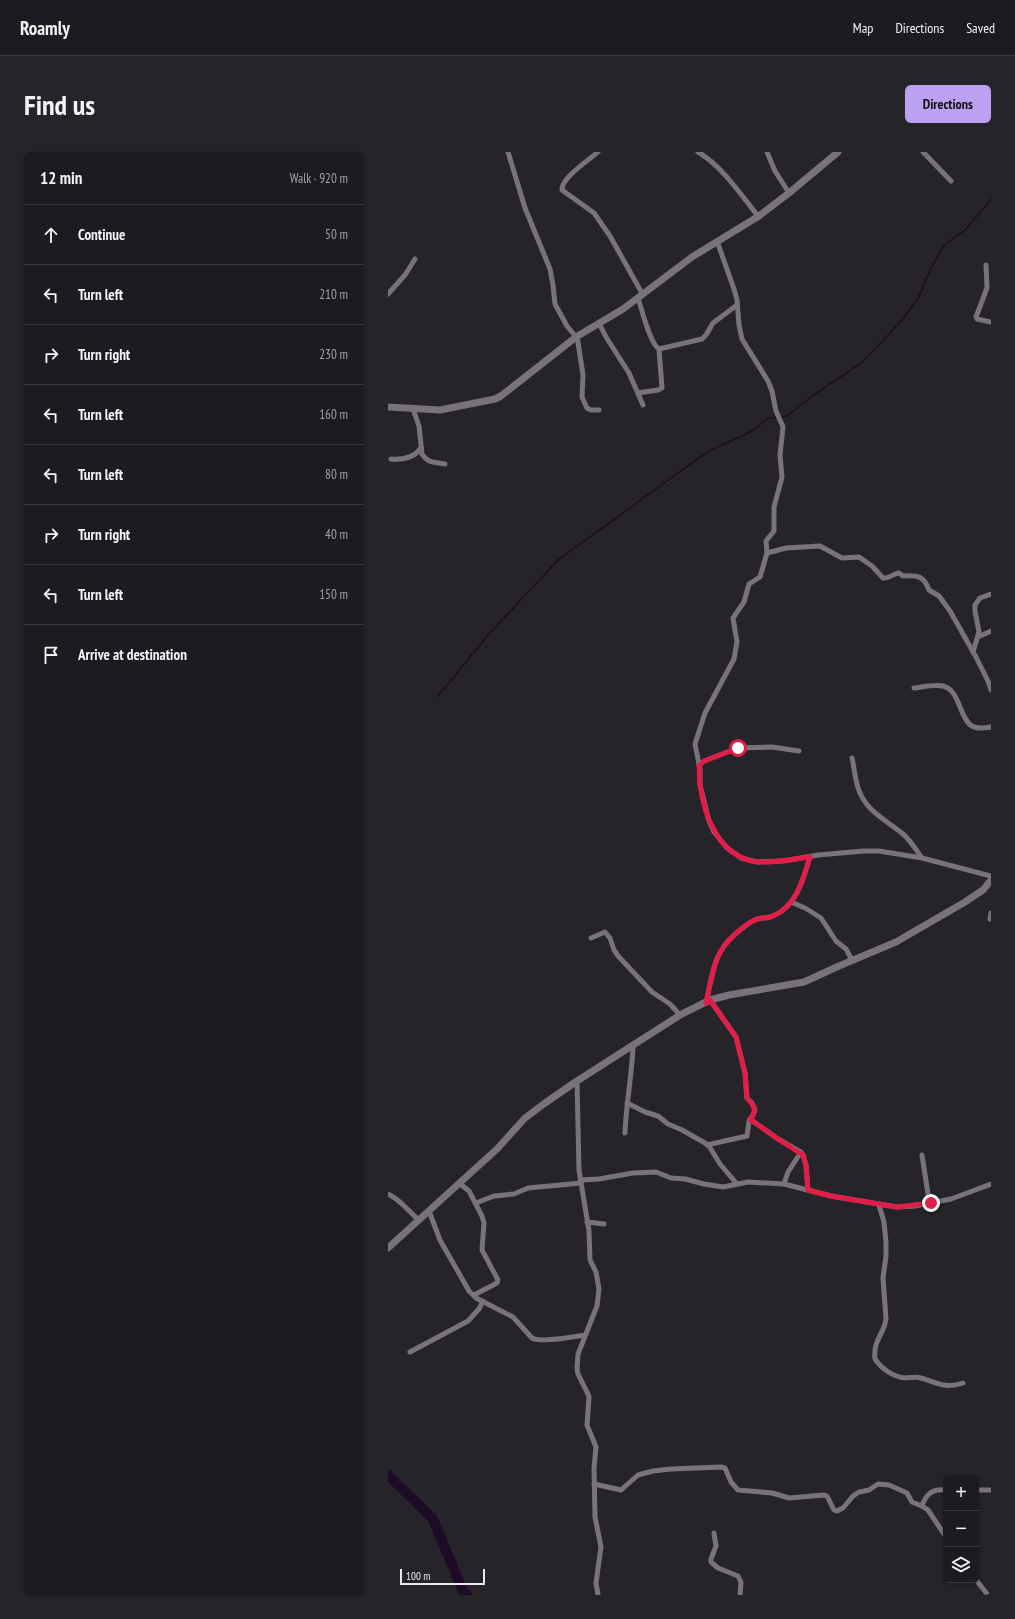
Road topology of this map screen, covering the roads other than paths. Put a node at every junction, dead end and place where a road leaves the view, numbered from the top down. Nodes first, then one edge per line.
1 (508, 152) edge
2 (598, 152) edge
3 (698, 152) edge
4 (767, 152) edge
5 (838, 152) edge
6 (923, 152) edge
7 (951, 181) dead end
8 (789, 193) junction
9 (758, 216) junction
10 (717, 241) junction
11 (416, 260) dead end
12 (986, 265) dead end
13 (388, 294) edge
14 (641, 296) junction
15 (737, 305) junction
16 (991, 322) edge
17 (599, 323) junction
18 (576, 336) junction
19 (659, 350) junction
20 (638, 392) junction
21 (643, 405) dead end
22 (388, 407) edge
23 (413, 409) junction
24 (599, 410) dead end
25 (421, 448) junction
26 (391, 459) dead end
27 (445, 464) dead end
28 (767, 553) junction
29 (991, 594) edge
30 (991, 631) edge
31 (978, 637) junction
32 (973, 652) junction
33 (914, 688) dead end
34 (991, 690) edge
35 (991, 727) edge
36 (798, 751) dead end
37 (852, 758) dead end
38 (699, 766) junction
39 (810, 857) junction
40 (922, 858) junction
41 (991, 880) edge
42 (791, 902) junction
43 (991, 913) edge
44 (990, 919) edge
45 (591, 938) dead end
46 (852, 960) junction
47 (708, 1002) junction
48 (680, 1015) junction
49 (633, 1046) junction
50 (577, 1081) junction
51 (627, 1103) junction
52 (750, 1119) junction
53 (625, 1133) dead end
54 (707, 1145) junction
55 (801, 1152) junction
56 (922, 1155) dead end
57 (580, 1182) junction
58 (460, 1183) junction
59 (737, 1184) junction
60 (784, 1184) junction
61 (991, 1184) edge
62 (808, 1190) junction
63 (388, 1194) edge
64 (476, 1202) junction
65 (931, 1203) junction
66 (879, 1205) junction
67 (429, 1211) junction
68 (419, 1220) junction
69 (587, 1222) junction
70 (604, 1224) dead end
71 (388, 1248) edge
72 (474, 1295) junction
73 (483, 1301) junction
74 (585, 1335) junction
75 (410, 1352) dead end
76 (963, 1383) dead end
77 (594, 1484) junction
78 (943, 1490) edge
79 (979, 1490) edge
80 (991, 1490) edge
81 (922, 1506) junction
82 (943, 1532) edge
83 (714, 1533) dead end
84 (978, 1583) edge
85 (598, 1595) edge
86 (740, 1595) edge
87 (988, 1595) edge

1 - 18 street
2 - 14 street
3 - 9 street
4 - 8 street
5 - 8 street
6 - 7 street
8 - 9 street
9 - 10 street
10 - 14 street
10 - 15 street
11 - 13 street
12 - 16 street
14 - 17 street
14 - 19 street
15 - 19 street
15 - 28 street
17 - 18 street
17 - 20 street
18 - 23 street
18 - 24 street
19 - 20 street
20 - 21 street
22 - 23 street
23 - 25 street
25 - 26 street
25 - 27 street
28 - 32 street
28 - 38 street
29 - 31 street
30 - 31 street
31 - 32 street
32 - 34 street
33 - 35 street
36 - 38 street
37 - 40 street
38 - 39 street
39 - 40 street
39 - 42 street
40 - 41 street
41 - 46 street
42 - 46 street
42 - 47 street
43 - 44 street
45 - 48 street
46 - 47 street
47 - 48 street
47 - 52 street
48 - 49 street
49 - 50 street
49 - 51 street
50 - 57 street
50 - 58 street
51 - 53 street
51 - 54 street
52 - 54 street
52 - 55 street
54 - 59 street
55 - 60 street
55 - 62 street
56 - 65 street
57 - 59 street
57 - 64 street
57 - 69 street
58 - 64 street
58 - 67 street
59 - 60 street
60 - 62 street
61 - 65 street
62 - 66 street
63 - 68 street
64 - 72 street
65 - 66 street
66 - 76 street
67 - 68 street
67 - 72 street
68 - 71 street
69 - 70 street
69 - 74 street
72 - 73 street
73 - 74 street
73 - 75 street
74 - 77 street
77 - 81 street
77 - 85 street
78 - 81 street
79 - 80 street
81 - 82 street
83 - 86 street
84 - 87 street

